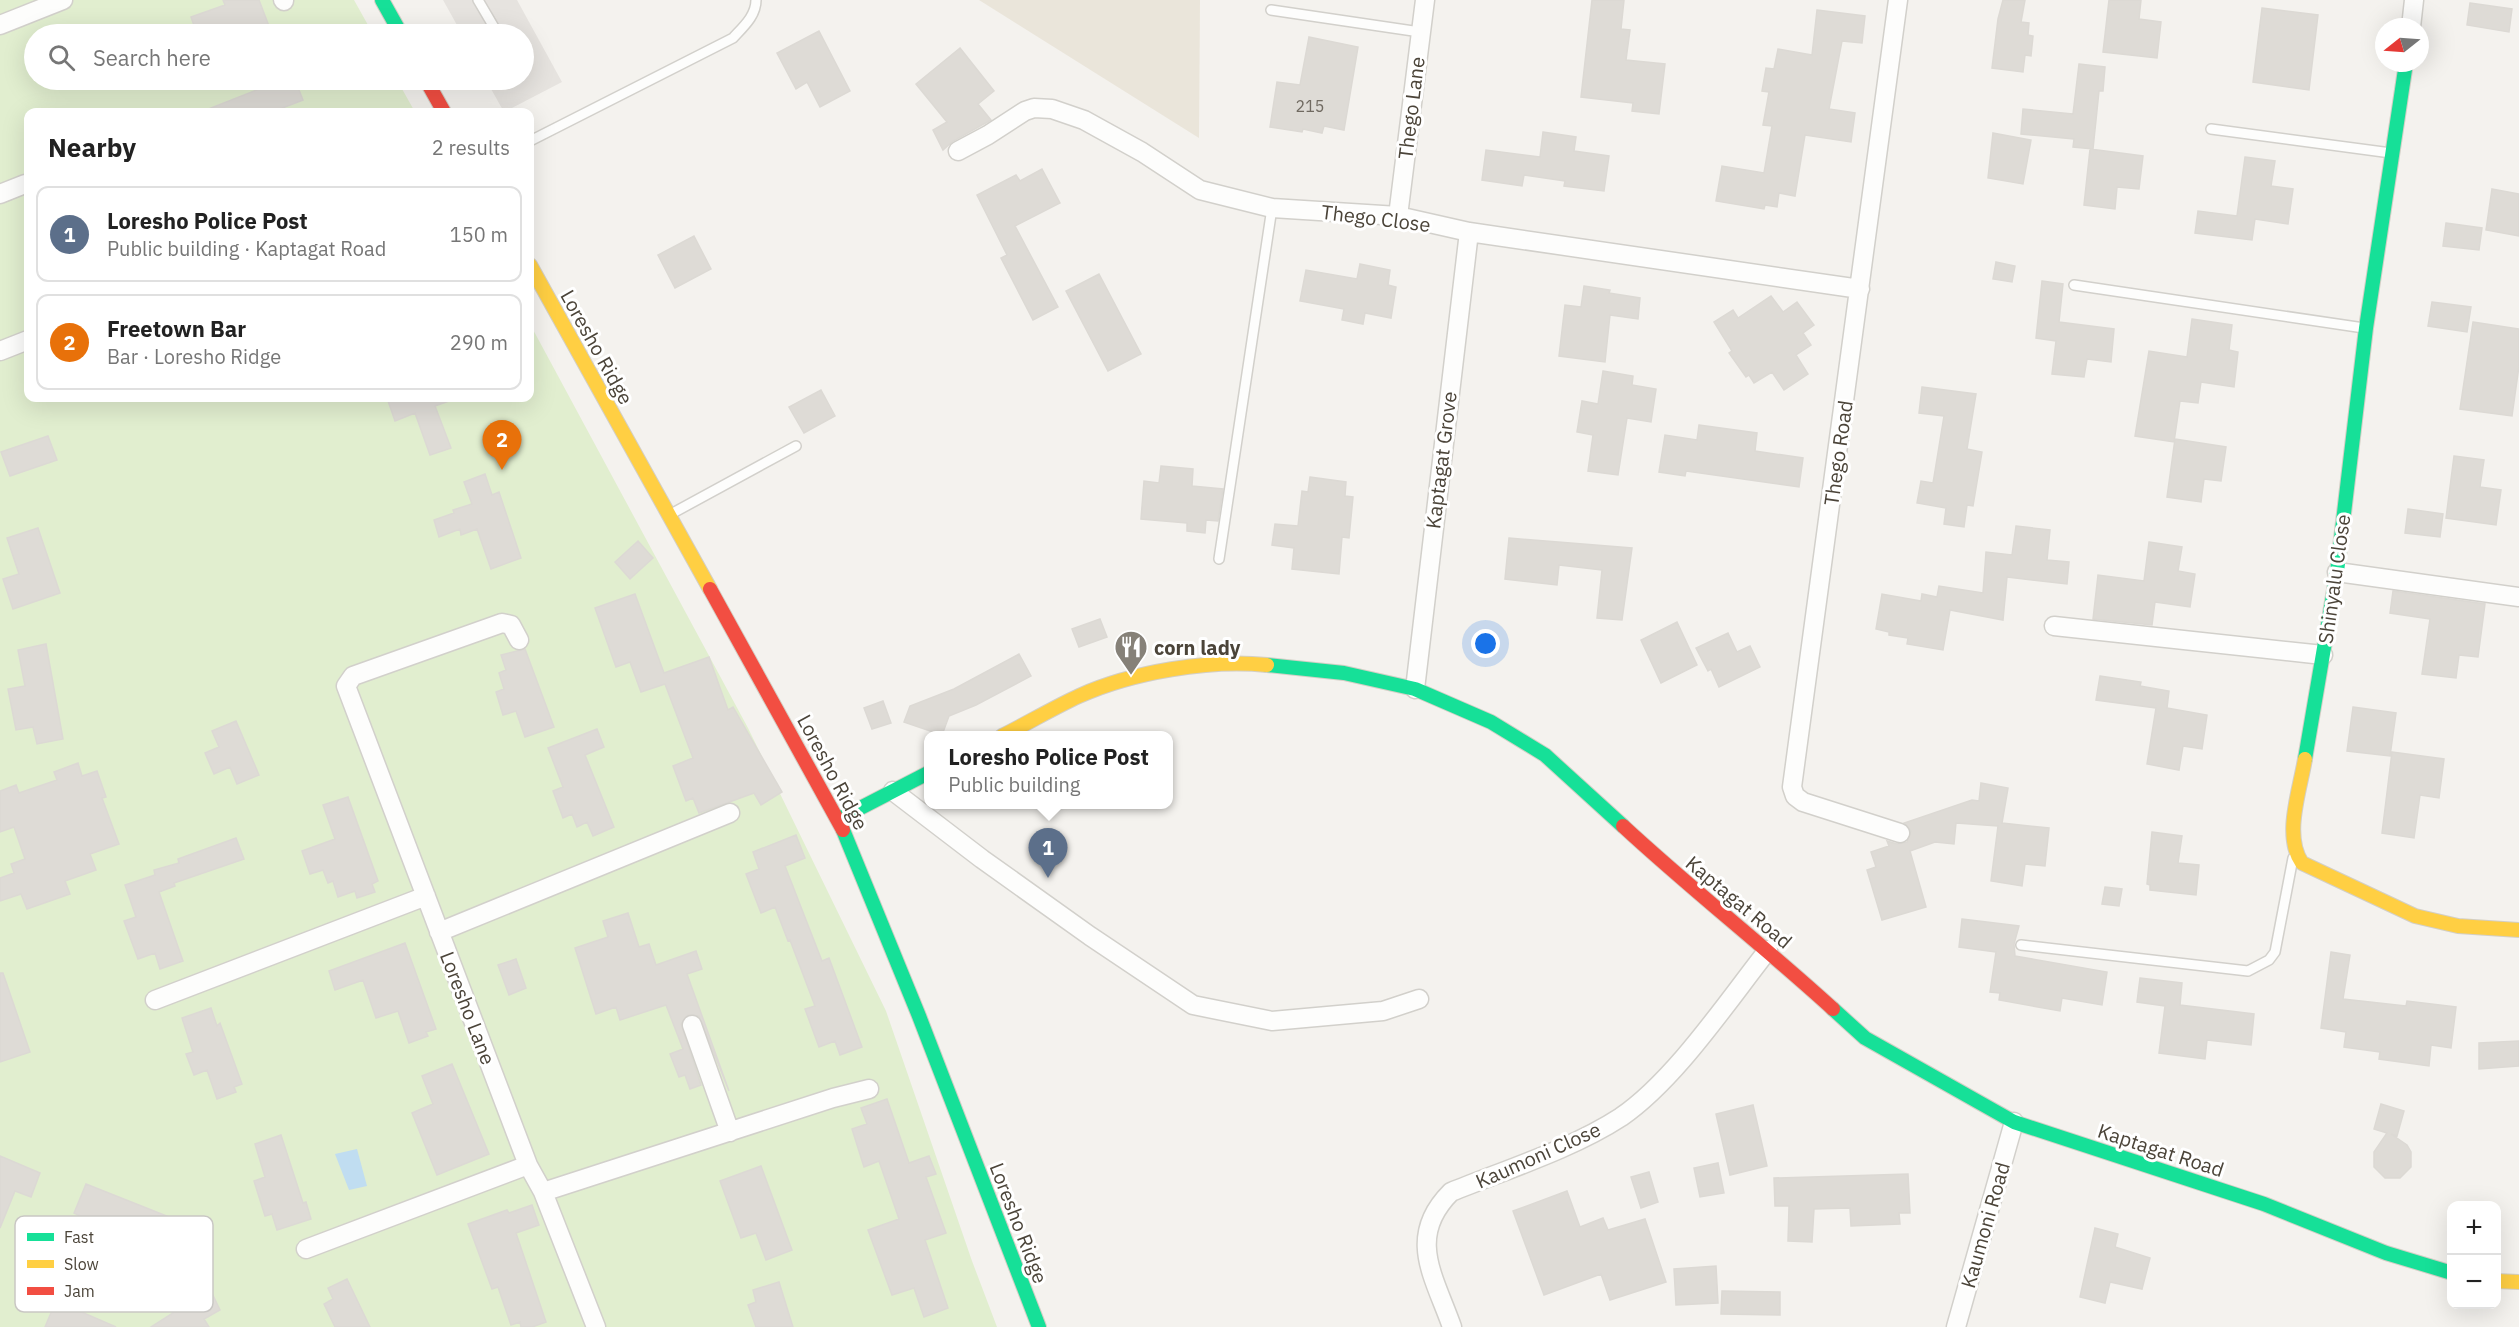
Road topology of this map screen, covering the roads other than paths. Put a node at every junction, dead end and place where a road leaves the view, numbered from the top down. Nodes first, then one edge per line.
1 (63, 0) edge
2 (382, 0) edge
3 (478, 0) edge
4 (756, 0) edge
5 (1425, 0) edge
6 (1898, 0) edge
7 (2415, 0) edge
8 (1271, 10) dead end
9 (2412, 18) edge
10 (395, 24) edge
11 (492, 24) edge
12 (0, 25) edge
13 (1420, 32) junction
14 (2405, 72) edge
15 (432, 90) edge
16 (442, 108) edge
17 (2211, 129) dead end
18 (534, 139) edge
19 (958, 151) dead end
20 (2393, 153) junction
21 (24, 184) edge
22 (0, 194) edge
23 (1272, 208) junction
24 (1398, 216) junction
25 (1469, 232) junction
26 (534, 272) edge
27 (2074, 285) dead end
28 (1860, 289) junction
29 (2366, 328) junction
30 (24, 342) edge
31 (0, 351) edge
32 (796, 446) dead end
33 (669, 515) junction
34 (1220, 559) dead end
35 (2337, 572) junction
36 (2519, 597) edge
37 (2054, 627) dead end
38 (519, 640) dead end
39 (2323, 655) junction
40 (1415, 689) junction
41 (1010, 731) edge
42 (924, 775) edge
43 (893, 791) junction
44 (730, 813) dead end
45 (839, 819) junction
46 (1900, 834) dead end
47 (2295, 853) junction
48 (426, 896) junction
49 (2519, 930) edge
50 (439, 932) junction
51 (2021, 945) dead end
52 (1768, 950) junction
53 (1419, 999) dead end
54 (155, 1000) dead end
55 (692, 1025) dead end
56 (868, 1089) dead end
57 (2014, 1122) junction
58 (730, 1132) junction
59 (528, 1165) junction
60 (543, 1192) junction
61 (306, 1249) dead end
62 (2447, 1272) edge
63 (2501, 1281) edge
64 (2519, 1282) edge
65 (1036, 1326) edge
66 (596, 1327) edge
67 (1452, 1327) edge
68 (1956, 1327) edge

1 - 12 street
2 - 10 main road
3 - 11 lane
4 - 18 lane
5 - 13 street, Thego Lane
6 - 28 street, Thego Road
7 - 9 street
8 - 13 lane
13 - 24 street, Thego Lane
14 - 20 main road, Shinyalu Close
15 - 16 main road
17 - 20 lane
19 - 23 street, Thego Close
20 - 29 main road, Shinyalu Close
21 - 22 street
23 - 24 street, Thego Close
23 - 34 lane
24 - 25 street, Thego Close
25 - 28 street, Thego Close
25 - 40 street, Kaptagat Grove
26 - 33 main road, Loresho Ridge
27 - 29 lane
28 - 46 street, Thego Road
29 - 35 main road, Shinyalu Close
30 - 31 street
32 - 33 lane
33 - 45 main road, Loresho Ridge
35 - 36 street
35 - 39 main road, Shinyalu Close
37 - 39 street
38 - 48 street, Loresho Lane
39 - 47 main road, Shinyalu Close
40 - 41 main road, Kaptagat Road
40 - 52 main road, Kaptagat Road
42 - 43 main road
43 - 45 main road
43 - 53 street
44 - 50 street
45 - 65 main road, Loresho Ridge
47 - 49 main road
47 - 51 lane
48 - 50 street, Loresho Lane
48 - 54 street
50 - 59 street, Loresho Lane
52 - 57 main road, Kaptagat Road
52 - 67 street, Kaumoni Close
55 - 58 street
56 - 58 street
57 - 62 main road, Kaptagat Road
57 - 68 street, Kaumoni Road
58 - 60 street
59 - 60 street, Loresho Lane
59 - 61 street
60 - 66 street, Loresho Lane
63 - 64 main road

